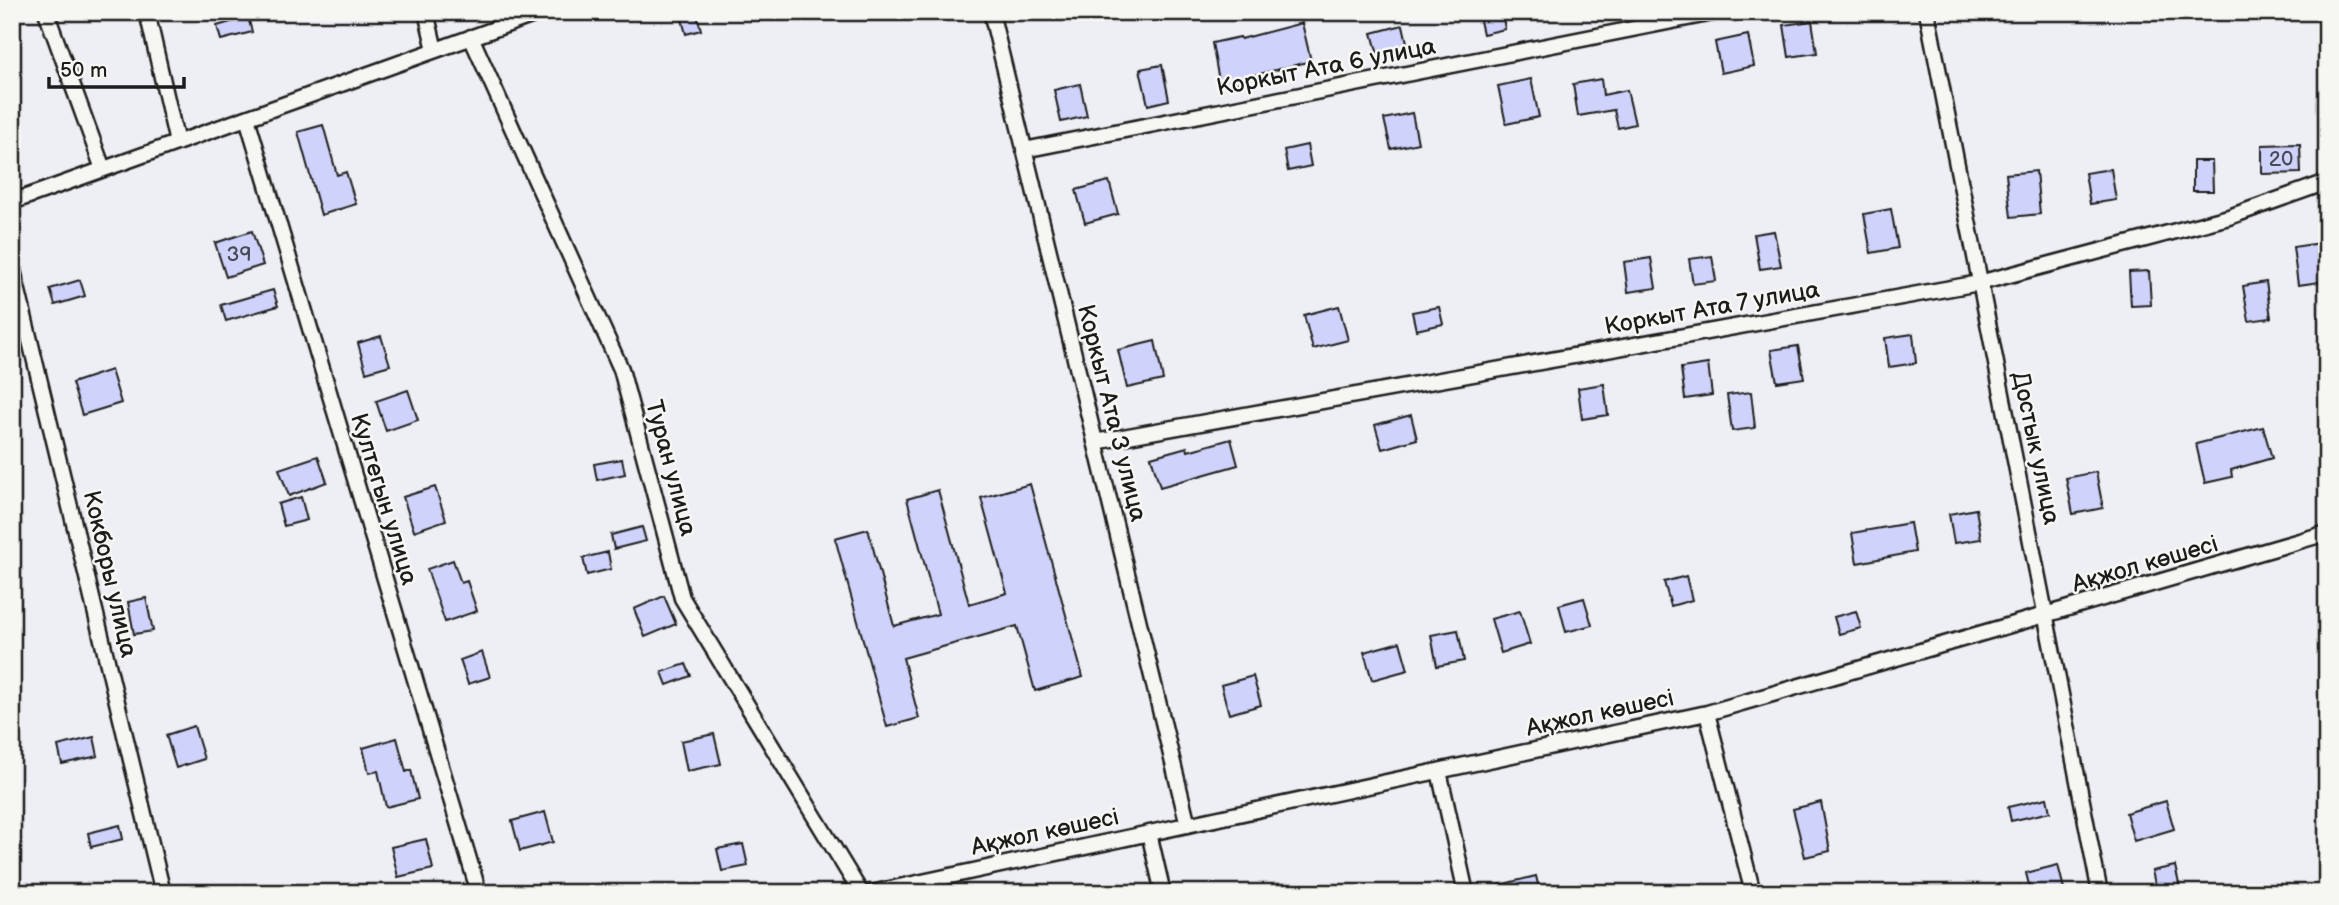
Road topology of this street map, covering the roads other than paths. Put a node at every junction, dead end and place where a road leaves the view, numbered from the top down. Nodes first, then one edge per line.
1 (46, 12) edge
2 (147, 12) edge
3 (426, 12) edge
4 (542, 12) edge
5 (991, 12) edge
6 (1718, 12) edge
7 (1927, 12) edge
8 (471, 37) junction
9 (435, 50) junction
10 (247, 118) junction
11 (177, 143) junction
12 (1024, 150) junction
13 (103, 169) junction
14 (2327, 182) edge
15 (12, 202) edge
16 (12, 266) edge
17 (1979, 283) junction
18 (1095, 442) junction
19 (2327, 533) edge
20 (2048, 616) junction
21 (1707, 713) junction
22 (1439, 771) junction
23 (1188, 825) junction
24 (1149, 833) junction
25 (163, 893) edge
26 (479, 893) edge
27 (861, 893) edge
28 (871, 893) edge
29 (1163, 893) edge
30 (1466, 893) edge
31 (1753, 893) edge
32 (2100, 893) edge

1 - 13 street
2 - 11 street
3 - 9 street
4 - 8 street
5 - 12 street, Коркыт Ата 3 улица
6 - 12 street, Коркыт Ата 6 улица
7 - 17 street, Достык улица
8 - 9 street
8 - 27 street, Туран улица
9 - 10 street
10 - 11 street
10 - 26 street, Култегын улица
11 - 13 street
12 - 18 street, Коркыт Ата 3 улица
13 - 15 street
14 - 17 street, Коркыт Ата 7 улица
16 - 25 street, Кокборы улица
17 - 18 street, Коркыт Ата 7 улица
17 - 20 street, Достык улица
18 - 23 street, Коркыт Ата 3 улица
19 - 20 street, Ақжол көшесі
20 - 21 street, Ақжол көшесі
20 - 32 street, Достык улица
21 - 22 street, Ақжол көшесі
21 - 31 street
22 - 23 street, Ақжол көшесі
22 - 30 street
23 - 24 street, Ақжол көшесі
24 - 28 street, Ақжол көшесі
24 - 29 street

